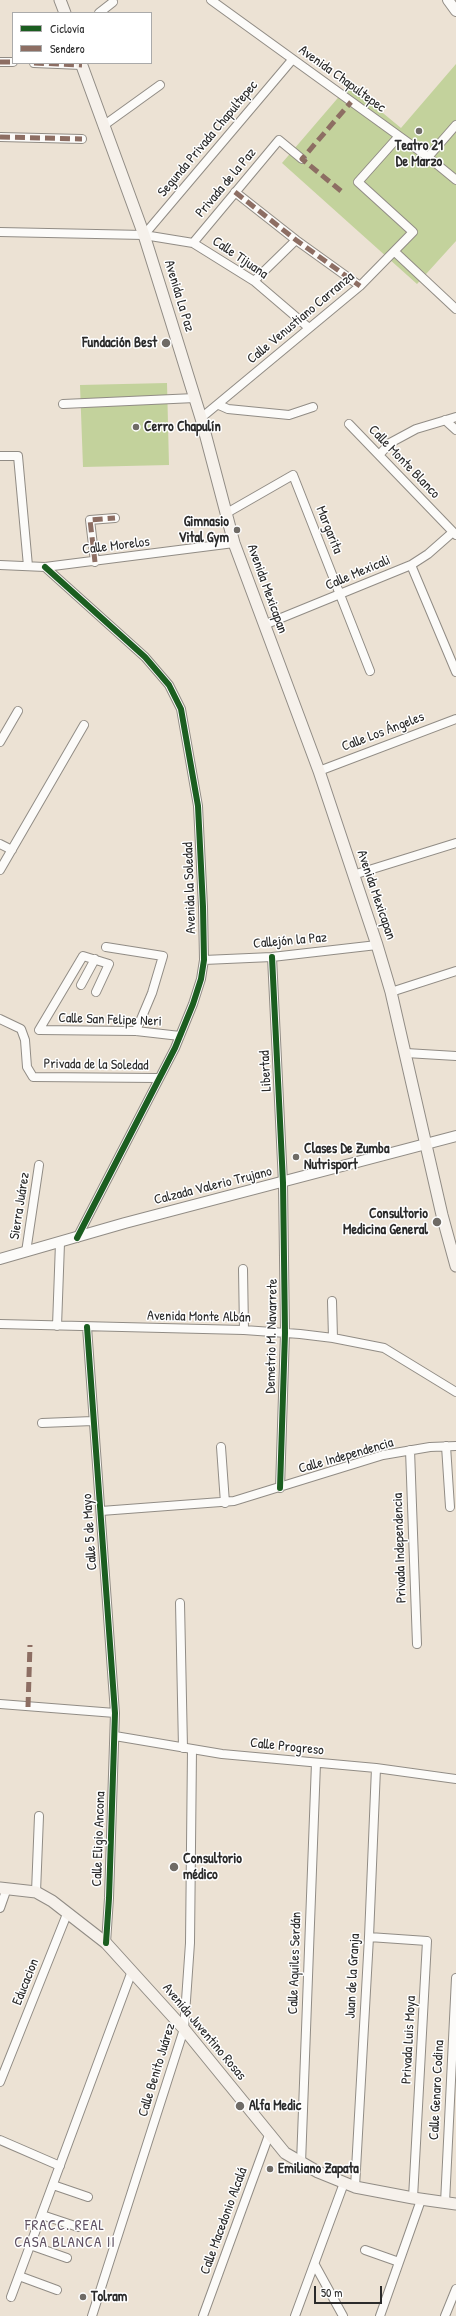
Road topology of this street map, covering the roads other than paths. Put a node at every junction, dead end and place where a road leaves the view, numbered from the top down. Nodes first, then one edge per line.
1 (60, 0) edge
2 (211, 0) edge
3 (448, 0) edge
4 (113, 2) dead end
5 (221, 3) edge
6 (456, 11) edge
7 (65, 12) edge
8 (100, 12) edge
9 (292, 60) junction
10 (0, 62) edge
11 (12, 62) edge
12 (82, 64) edge
13 (160, 85) dead end
14 (456, 125) edge
15 (103, 126) junction
16 (399, 136) junction
17 (0, 137) edge
18 (82, 139) dead end
19 (428, 158) junction
20 (302, 159) dead end
21 (456, 180) edge
22 (235, 192) junction
23 (0, 232) edge
24 (144, 235) junction
25 (296, 240) junction
26 (193, 243) junction
27 (394, 252) junction
28 (254, 281) junction
29 (360, 286) junction
30 (456, 309) edge
31 (309, 328) junction
32 (195, 398) junction
33 (63, 404) dead end
34 (219, 404) junction
35 (314, 407) dead end
36 (456, 417) edge
37 (201, 418) junction
38 (445, 420) junction
39 (349, 424) dead end
40 (456, 430) edge
41 (380, 454) junction
42 (0, 456) edge
43 (225, 514) junction
44 (115, 518) dead end
45 (455, 533) edge
46 (234, 543) junction
47 (95, 562) junction
48 (0, 565) edge
49 (411, 565) junction
50 (28, 566) junction
51 (45, 567) junction
52 (340, 595) junction
53 (264, 625) junction
54 (370, 671) dead end
55 (456, 672) edge
56 (18, 711) dead end
57 (456, 719) edge
58 (84, 725) dead end
59 (0, 742) edge
60 (319, 770) junction
61 (456, 843) edge
62 (0, 844) edge
63 (12, 850) junction
64 (0, 870) edge
65 (353, 874) junction
66 (377, 945) junction
67 (106, 946) dead end
68 (272, 957) junction
69 (95, 959) junction
70 (204, 960) junction
71 (456, 971) edge
72 (81, 985) dead end
73 (96, 992) dead end
74 (391, 992) junction
75 (0, 1019) edge
76 (136, 1032) junction
77 (180, 1036) junction
78 (406, 1053) junction
79 (456, 1056) edge
80 (158, 1078) junction
81 (456, 1136) edge
82 (427, 1144) junction
83 (39, 1165) dead end
84 (283, 1183) junction
85 (77, 1238) junction
86 (60, 1243) junction
87 (26, 1252) junction
88 (0, 1259) edge
89 (456, 1266) edge
90 (243, 1269) dead end
91 (332, 1301) dead end
92 (0, 1324) edge
93 (57, 1326) junction
94 (87, 1327) junction
95 (244, 1330) junction
96 (285, 1333) junction
97 (333, 1338) junction
98 (456, 1392) edge
99 (93, 1421) junction
100 (42, 1423) dead end
101 (446, 1446) junction
102 (456, 1446) edge
103 (221, 1447) dead end
104 (410, 1450) junction
105 (280, 1488) junction
106 (224, 1503) junction
107 (450, 1507) dead end
108 (101, 1511) junction
109 (180, 1603) dead end
110 (417, 1644) dead end
111 (0, 1704) edge
112 (115, 1713) junction
113 (115, 1736) junction
114 (182, 1748) junction
115 (192, 1749) junction
116 (316, 1763) junction
117 (376, 1768) junction
118 (456, 1779) edge
119 (39, 1816) dead end
120 (4, 1888) edge
121 (36, 1892) junction
122 (0, 1908) edge
123 (67, 1914) junction
124 (369, 1937) junction
125 (106, 1943) junction
126 (132, 1971) junction
127 (456, 1978) edge
128 (184, 2029) junction
129 (0, 2082) edge
130 (269, 2135) junction
131 (1, 2141) edge
132 (301, 2163) junction
133 (60, 2166) junction
134 (344, 2183) junction
135 (53, 2185) junction
136 (355, 2187) junction
137 (88, 2197) dead end
138 (417, 2199) junction
139 (444, 2203) junction
140 (456, 2204) edge
141 (42, 2215) junction
142 (78, 2227) dead end
143 (30, 2245) junction
144 (366, 2250) dead end
145 (67, 2258) dead end
146 (399, 2262) junction
147 (315, 2265) junction
148 (19, 2276) junction
149 (456, 2289) edge
150 (57, 2290) dead end
151 (11, 2296) dead end
152 (92, 2316) edge
153 (203, 2316) edge
154 (295, 2316) edge
155 (343, 2316) edge
156 (380, 2316) edge
157 (446, 2316) edge

1 - 7 main road
2 - 5 street, Avenida Chapultepec
3 - 6 street
4 - 8 street
5 - 9 street, Avenida Chapultepec
9 - 16 street, Avenida Chapultepec
9 - 24 street, Segunda Privada Chapultepec
10 - 11 street
12 - 15 main road, Avenida La Paz
13 - 15 street
14 - 19 street
15 - 24 main road, Avenida La Paz
16 - 19 street, Avenida Chapultepec
16 - 27 street, Calle Venustiano Carranza
17 - 18 street
19 - 21 street, Avenida Chapultepec
20 - 22 street, Privada de la Paz
22 - 25 street
22 - 26 street, Privada de la Paz
23 - 24 street, Calle Tijuana
24 - 26 street, Calle Tijuana
24 - 32 main road, Avenida La Paz
25 - 28 street
25 - 29 street
26 - 28 street, Calle Tijuana
27 - 29 street, Calle Venustiano Carranza
27 - 30 street
28 - 31 street, Calle Tijuana
29 - 31 street, Calle Venustiano Carranza
31 - 34 street, Calle Venustiano Carranza
32 - 33 street
32 - 37 main road, Avenida La Paz
34 - 35 street
34 - 37 street, Calle Venustiano Carranza
36 - 38 street
37 - 43 main road, Avenida La Paz
38 - 40 street
38 - 41 street
39 - 41 street, Calle Monte Blanco
41 - 45 street, Calle Monte Blanco
42 - 50 street
43 - 46 main road, Avenida La Paz
43 - 52 street, Margarita
44 - 47 street
45 - 49 street, Calle Mexicali
46 - 47 street, Calle Morelos
46 - 53 main road, Avenida Mexicapan
47 - 51 street, Calle Morelos
48 - 50 street, Calle Morelos
49 - 52 street, Calle Mexicali
49 - 55 street
50 - 51 street, Calle Morelos
51 - 70 street, Avenida la Soledad
52 - 53 street, Calle Mexicali
52 - 54 street, Margarita
53 - 60 main road, Avenida Mexicapan
56 - 59 street
57 - 60 street, Calle Los Ángeles
58 - 63 street
60 - 65 main road, Avenida Mexicapan
61 - 65 street
62 - 63 street
63 - 64 street
65 - 66 main road, Avenida Mexicapan
66 - 68 street, Callejón la Paz
66 - 74 main road, Avenida Mexicapan
67 - 76 street
68 - 70 street, Callejón la Paz
68 - 84 street, Libertad
69 - 72 street
69 - 73 street
69 - 76 street, Calle San Felipe Neri
70 - 77 street, Avenida la Soledad
71 - 74 street
74 - 78 main road, Avenida Mexicapan
75 - 80 street, Privada de la Soledad
76 - 77 street, Calle San Felipe Neri
77 - 80 street, Avenida la Soledad
78 - 79 street
78 - 82 main road, Avenida Mexicapan
80 - 85 street, Avenida la Soledad
81 - 82 street, Calzada Valerio Trujano
82 - 84 street, Calzada Valerio Trujano
82 - 89 main road, Avenida Mexicapan
83 - 87 street, Sierra Juárez
84 - 85 street, Calzada Valerio Trujano
84 - 96 street, Demetrio M. Navarrete
85 - 86 street, Calzada Valerio Trujano
86 - 87 street, Calzada Valerio Trujano
86 - 93 street
87 - 88 street, Calzada Valerio Trujano
90 - 95 street
91 - 97 street
92 - 93 street, Avenida Monte Albán
93 - 94 street, Avenida Monte Albán
94 - 95 street, Avenida Monte Albán
94 - 99 street, Calle 5 de Mayo
95 - 96 street, Avenida Monte Albán
96 - 97 street, Avenida Monte Albán
96 - 105 street, Demetrio M. Navarrete
97 - 98 street, Avenida Monte Albán
99 - 100 street
99 - 108 street, Calle 5 de Mayo
101 - 102 street, Calle Independencia
101 - 104 street, Calle Independencia
101 - 107 street
103 - 106 street
104 - 105 street, Calle Independencia
104 - 110 street, Privada Independencia
105 - 106 street, Calle Independencia
106 - 108 street, Calle Independencia
108 - 112 street, Calle 5 de Mayo
109 - 114 street
111 - 112 street
112 - 113 street, Calle 5 de Mayo
113 - 114 street, Calle Progreso
113 - 125 street, Calle Eligio Ancona
114 - 115 street, Calle Progreso
115 - 116 street, Calle Progreso
115 - 128 street, Calle Benito Juárez
116 - 117 street, Calle Progreso
116 - 132 street, Calle Aquiles Serdán
117 - 118 street, Calle Progreso
117 - 124 street, Juan de la Granja
119 - 121 street
120 - 121 main road, Avenida Juventino Rosas
120 - 122 street
121 - 123 main road, Avenida Juventino Rosas
123 - 125 main road, Avenida Juventino Rosas
123 - 129 street, Educacion
124 - 136 street, Juan de la Granja
124 - 138 street, Privada Luis Moya
125 - 126 main road, Avenida Juventino Rosas
126 - 128 main road, Avenida Juventino Rosas
126 - 133 street
127 - 139 street, Calle Genaro Codina
128 - 130 main road, Avenida Juventino Rosas
128 - 152 street, Calle Benito Juárez
130 - 132 main road, Avenida Juventino Rosas
130 - 153 street, Calle Macedonio Alcalá
131 - 133 street
132 - 134 main road, Avenida Juventino Rosas
133 - 135 street
134 - 136 main road, Avenida Juventino Rosas
134 - 147 street
135 - 137 street
135 - 141 street
136 - 138 main road, Avenida Juventino Rosas
138 - 139 main road, Avenida Juventino Rosas
138 - 146 street
139 - 140 main road, Avenida Juventino Rosas
141 - 142 street
141 - 143 street
143 - 145 street
143 - 148 street
144 - 146 street
146 - 156 street
147 - 154 street
147 - 155 street
148 - 150 street
148 - 151 street
149 - 157 street

